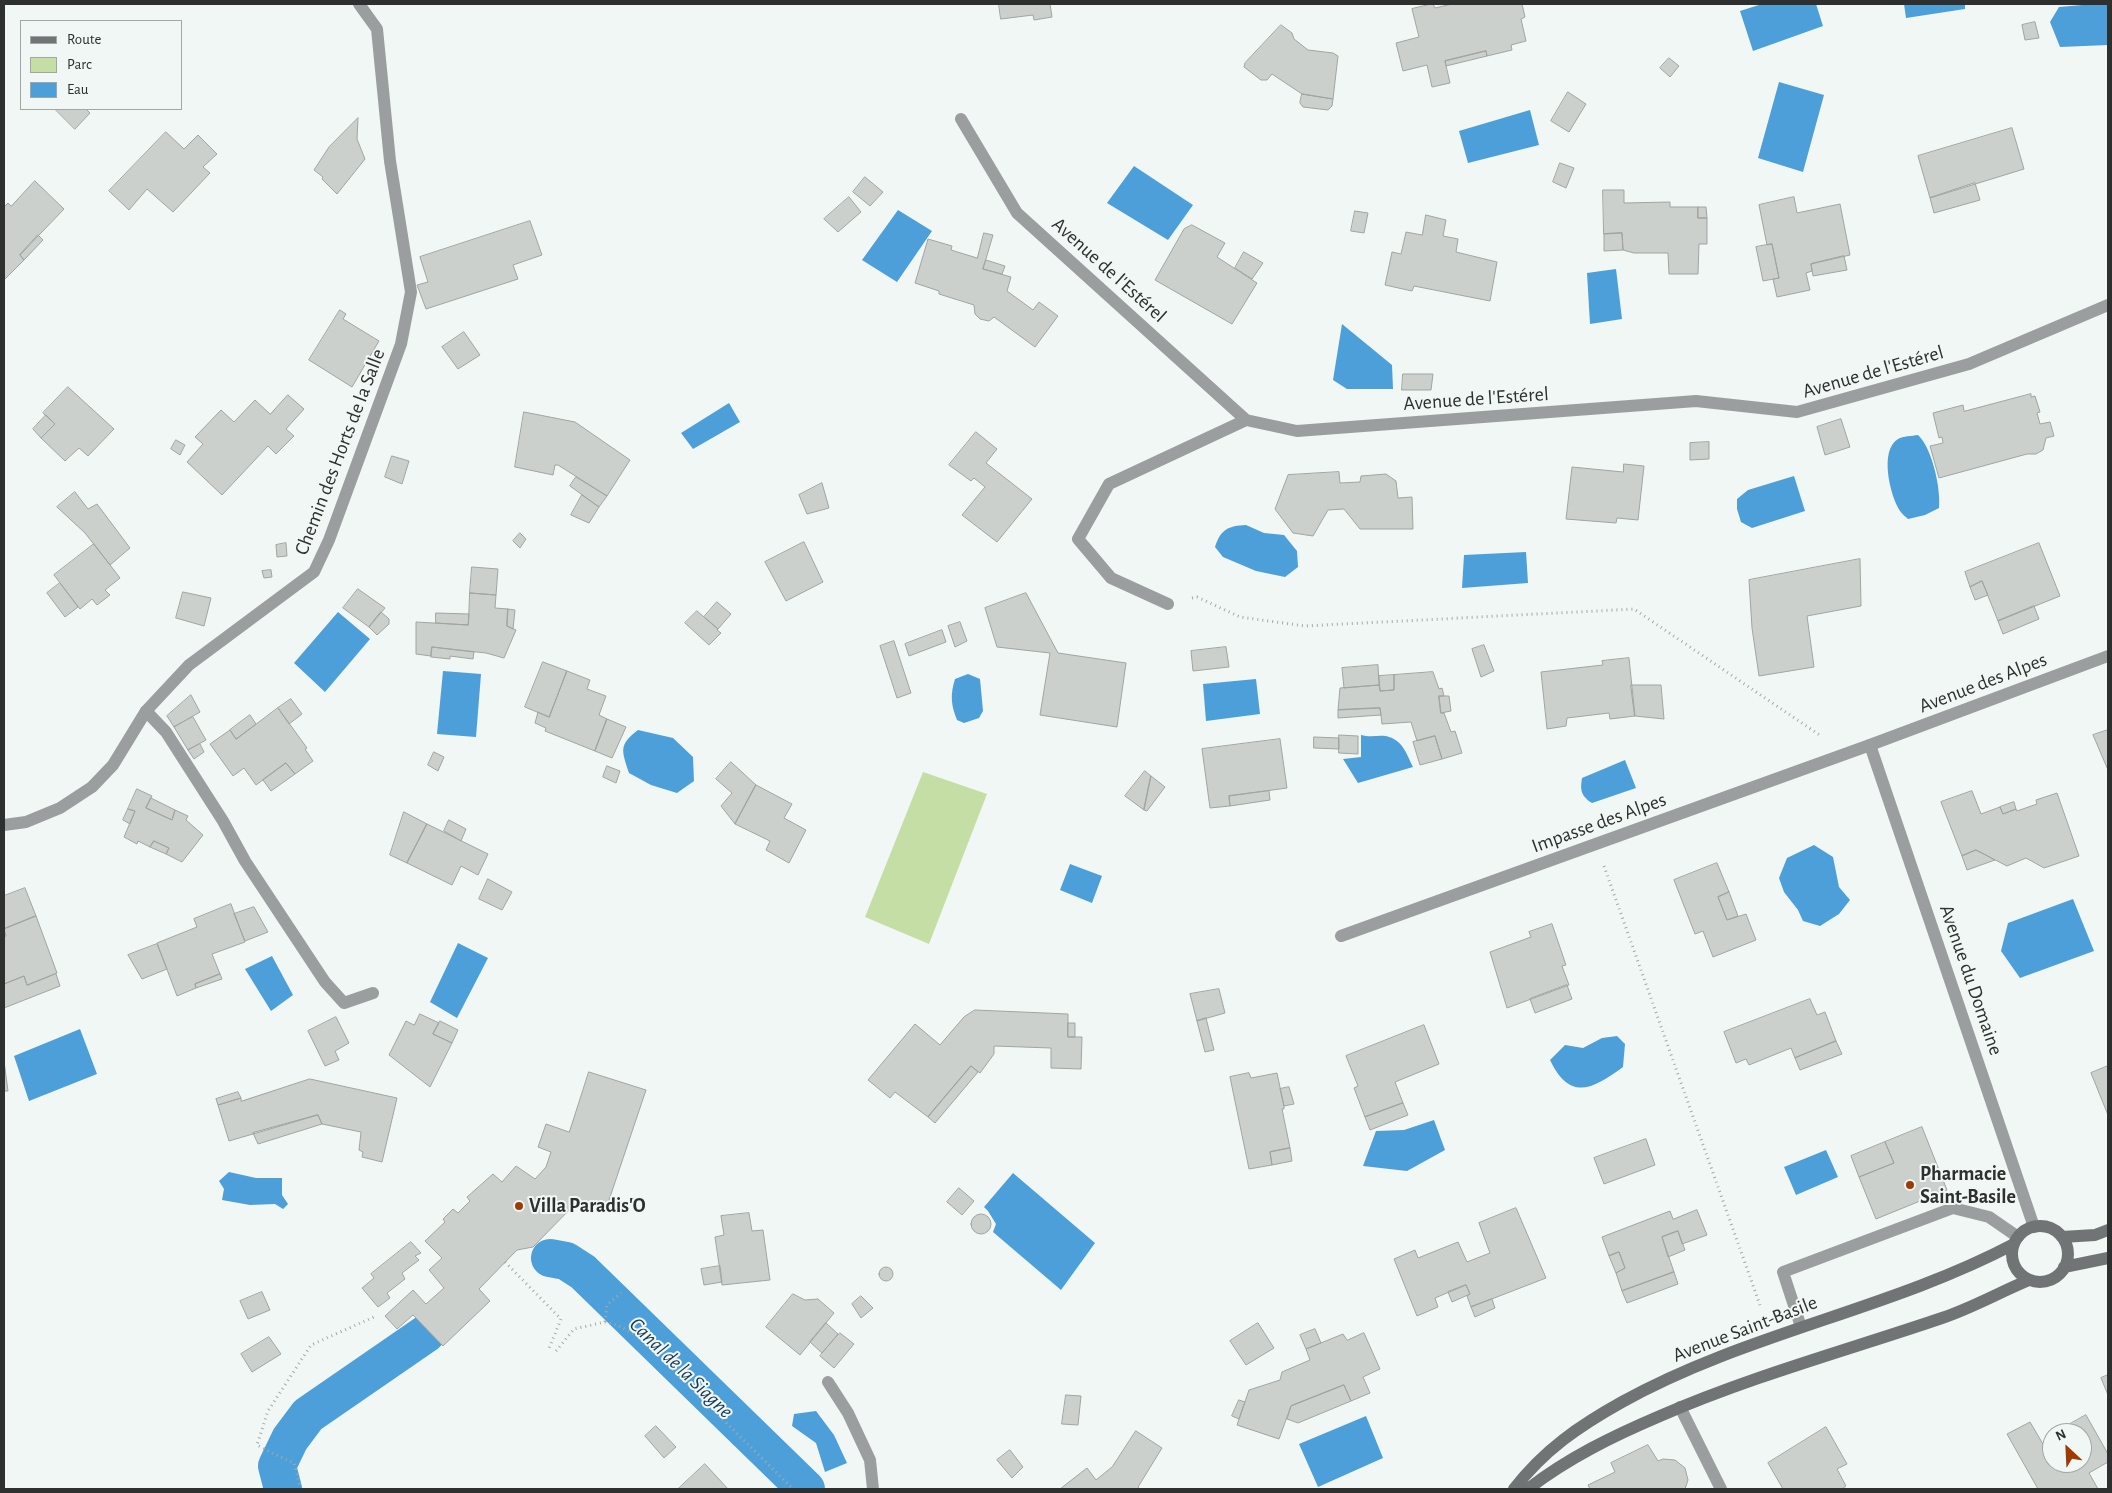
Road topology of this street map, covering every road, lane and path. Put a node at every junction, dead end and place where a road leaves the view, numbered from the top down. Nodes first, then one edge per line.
1 (359, 4) edge
2 (961, 119) dead end
3 (2108, 305) edge
4 (1246, 420) junction
5 (1168, 604) joint
6 (2108, 656) edge
7 (146, 711) junction
8 (1828, 737) dead end
9 (1870, 745) junction
10 (4, 826) edge
11 (1596, 844) junction
12 (1341, 936) dead end
13 (373, 993) dead end
14 (2034, 1227) junction
15 (2108, 1230) edge
16 (2062, 1237) junction
17 (2016, 1240) junction
18 (2108, 1258) edge
19 (505, 1262) dead end
20 (2064, 1267) junction
21 (2029, 1280) junction
22 (620, 1293) dead end
23 (1761, 1308) dead end
24 (374, 1318) dead end
25 (605, 1322) junction
26 (1801, 1327) junction
27 (548, 1351) dead end
28 (556, 1351) dead end
29 (828, 1382) dead end
30 (1680, 1407) junction
31 (301, 1489) edge
32 (793, 1489) edge
33 (873, 1489) edge
34 (1514, 1489) edge
35 (1528, 1489) edge
36 (1721, 1489) edge

1 - 7 street, Chemin des Horts de la Salle
2 - 4 street, Avenue de l'Estérel
3 - 4 street, Avenue de l'Estérel
4 - 5 street
5 - 8 path
6 - 9 street, Avenue des Alpes
7 - 10 street, Chemin des Horts de la Salle
7 - 13 street
9 - 11 street, Impasse des Alpes
9 - 14 street, Avenue du Domaine
11 - 12 street, Impasse des Alpes
11 - 23 path
14 - 16 main road
14 - 17 main road
15 - 16 main road
16 - 20 main road
17 - 21 main road
17 - 26 main road, Avenue Saint-Basile
17 - 26 street
18 - 20 main road
19 - 27 path
20 - 21 main road
21 - 30 main road
22 - 25 path
24 - 31 path
25 - 28 path
25 - 32 path
26 - 34 main road, Avenue Saint-Basile
29 - 33 street
30 - 35 main road
30 - 36 street

